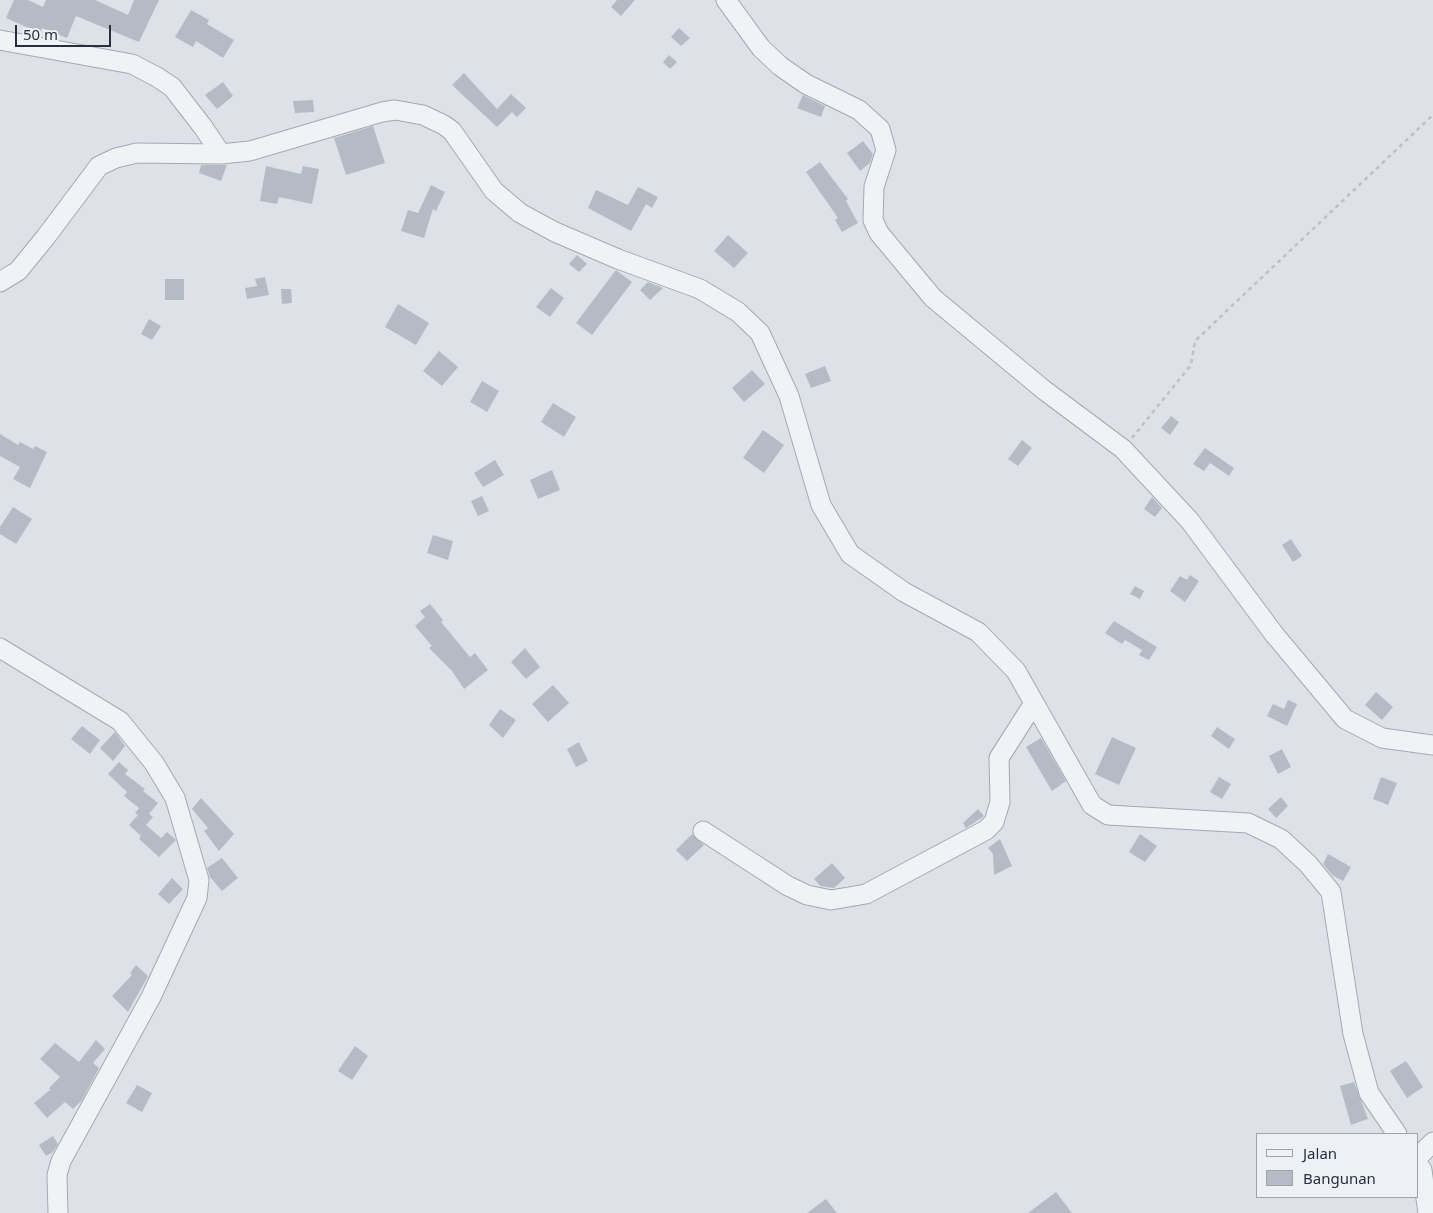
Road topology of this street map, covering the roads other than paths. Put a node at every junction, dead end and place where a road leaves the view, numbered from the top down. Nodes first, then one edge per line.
1 (726, 0) edge
2 (0, 40) edge
3 (221, 154) junction
4 (0, 282) edge
5 (0, 648) edge
6 (1034, 703) junction
7 (1433, 745) edge
8 (703, 831) dead end
9 (1396, 1133) edge
10 (1433, 1142) edge
11 (1418, 1157) edge
12 (1418, 1164) edge
13 (58, 1213) edge
14 (1428, 1213) edge

1 - 7 street
2 - 3 street
3 - 4 street
3 - 6 street
5 - 13 street
6 - 8 street
6 - 9 street
10 - 11 street
12 - 14 street

